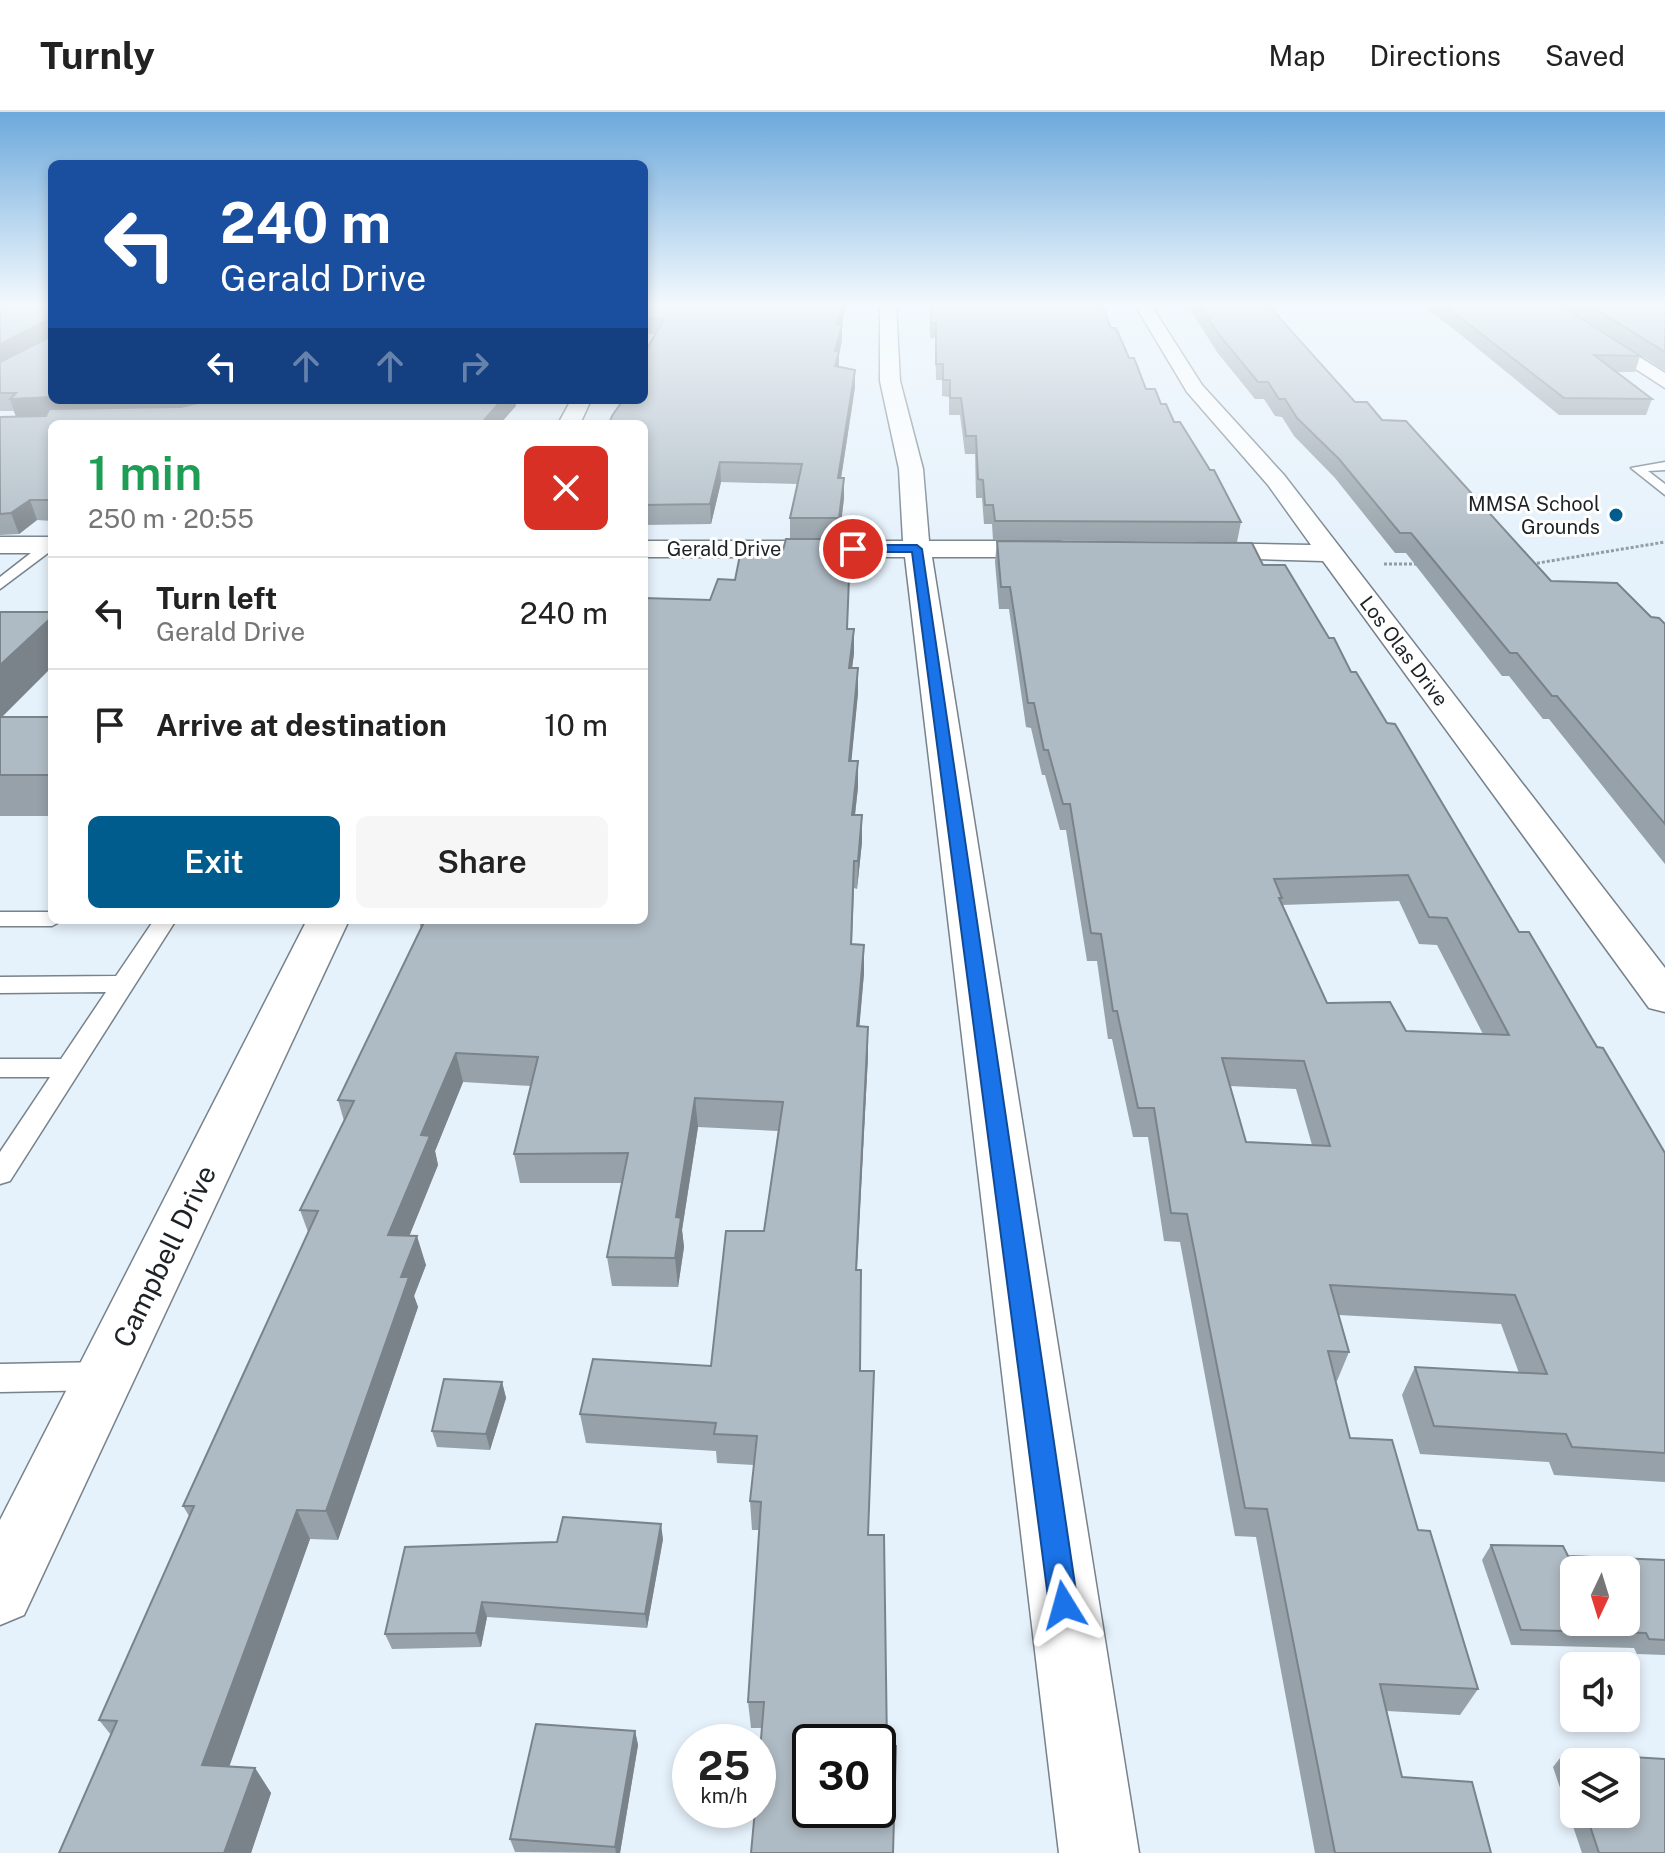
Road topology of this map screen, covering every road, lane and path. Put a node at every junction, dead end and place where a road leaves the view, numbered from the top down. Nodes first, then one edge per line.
1 (891, 386) edge
2 (1193, 386) edge
3 (1665, 466) edge
4 (1665, 491) edge
5 (1665, 542) edge
6 (0, 545) edge
7 (48, 545) edge
8 (48, 547) edge
9 (648, 549) edge
10 (917, 549) junction
11 (1086, 550) edge
12 (1175, 551) edge
13 (1336, 559) junction
14 (1433, 564) edge
15 (1527, 564) edge
16 (0, 584) edge
17 (0, 919) edge
18 (48, 919) edge
19 (162, 924) edge
20 (326, 924) edge
21 (124, 984) junction
22 (0, 985) edge
23 (1665, 998) edge
24 (0, 1068) edge
25 (69, 1068) junction
26 (3, 1166) edge
27 (105, 1376) junction
28 (0, 1378) edge
29 (0, 1591) edge
30 (1099, 1853) edge

1 - 10 street
2 - 13 street, Los Olas Drive
3 - 4 lane
5 - 15 path
6 - 7 street
8 - 16 lane
9 - 10 street, Gerald Drive
10 - 11 street, Gerald Drive
10 - 30 street
12 - 13 street
13 - 14 path
13 - 23 street, Los Olas Drive
17 - 18 lane
19 - 21 lane
20 - 27 street, Campbell Drive
21 - 22 lane
21 - 25 lane
24 - 25 lane
25 - 26 lane
27 - 28 lane
27 - 29 street, Campbell Drive

